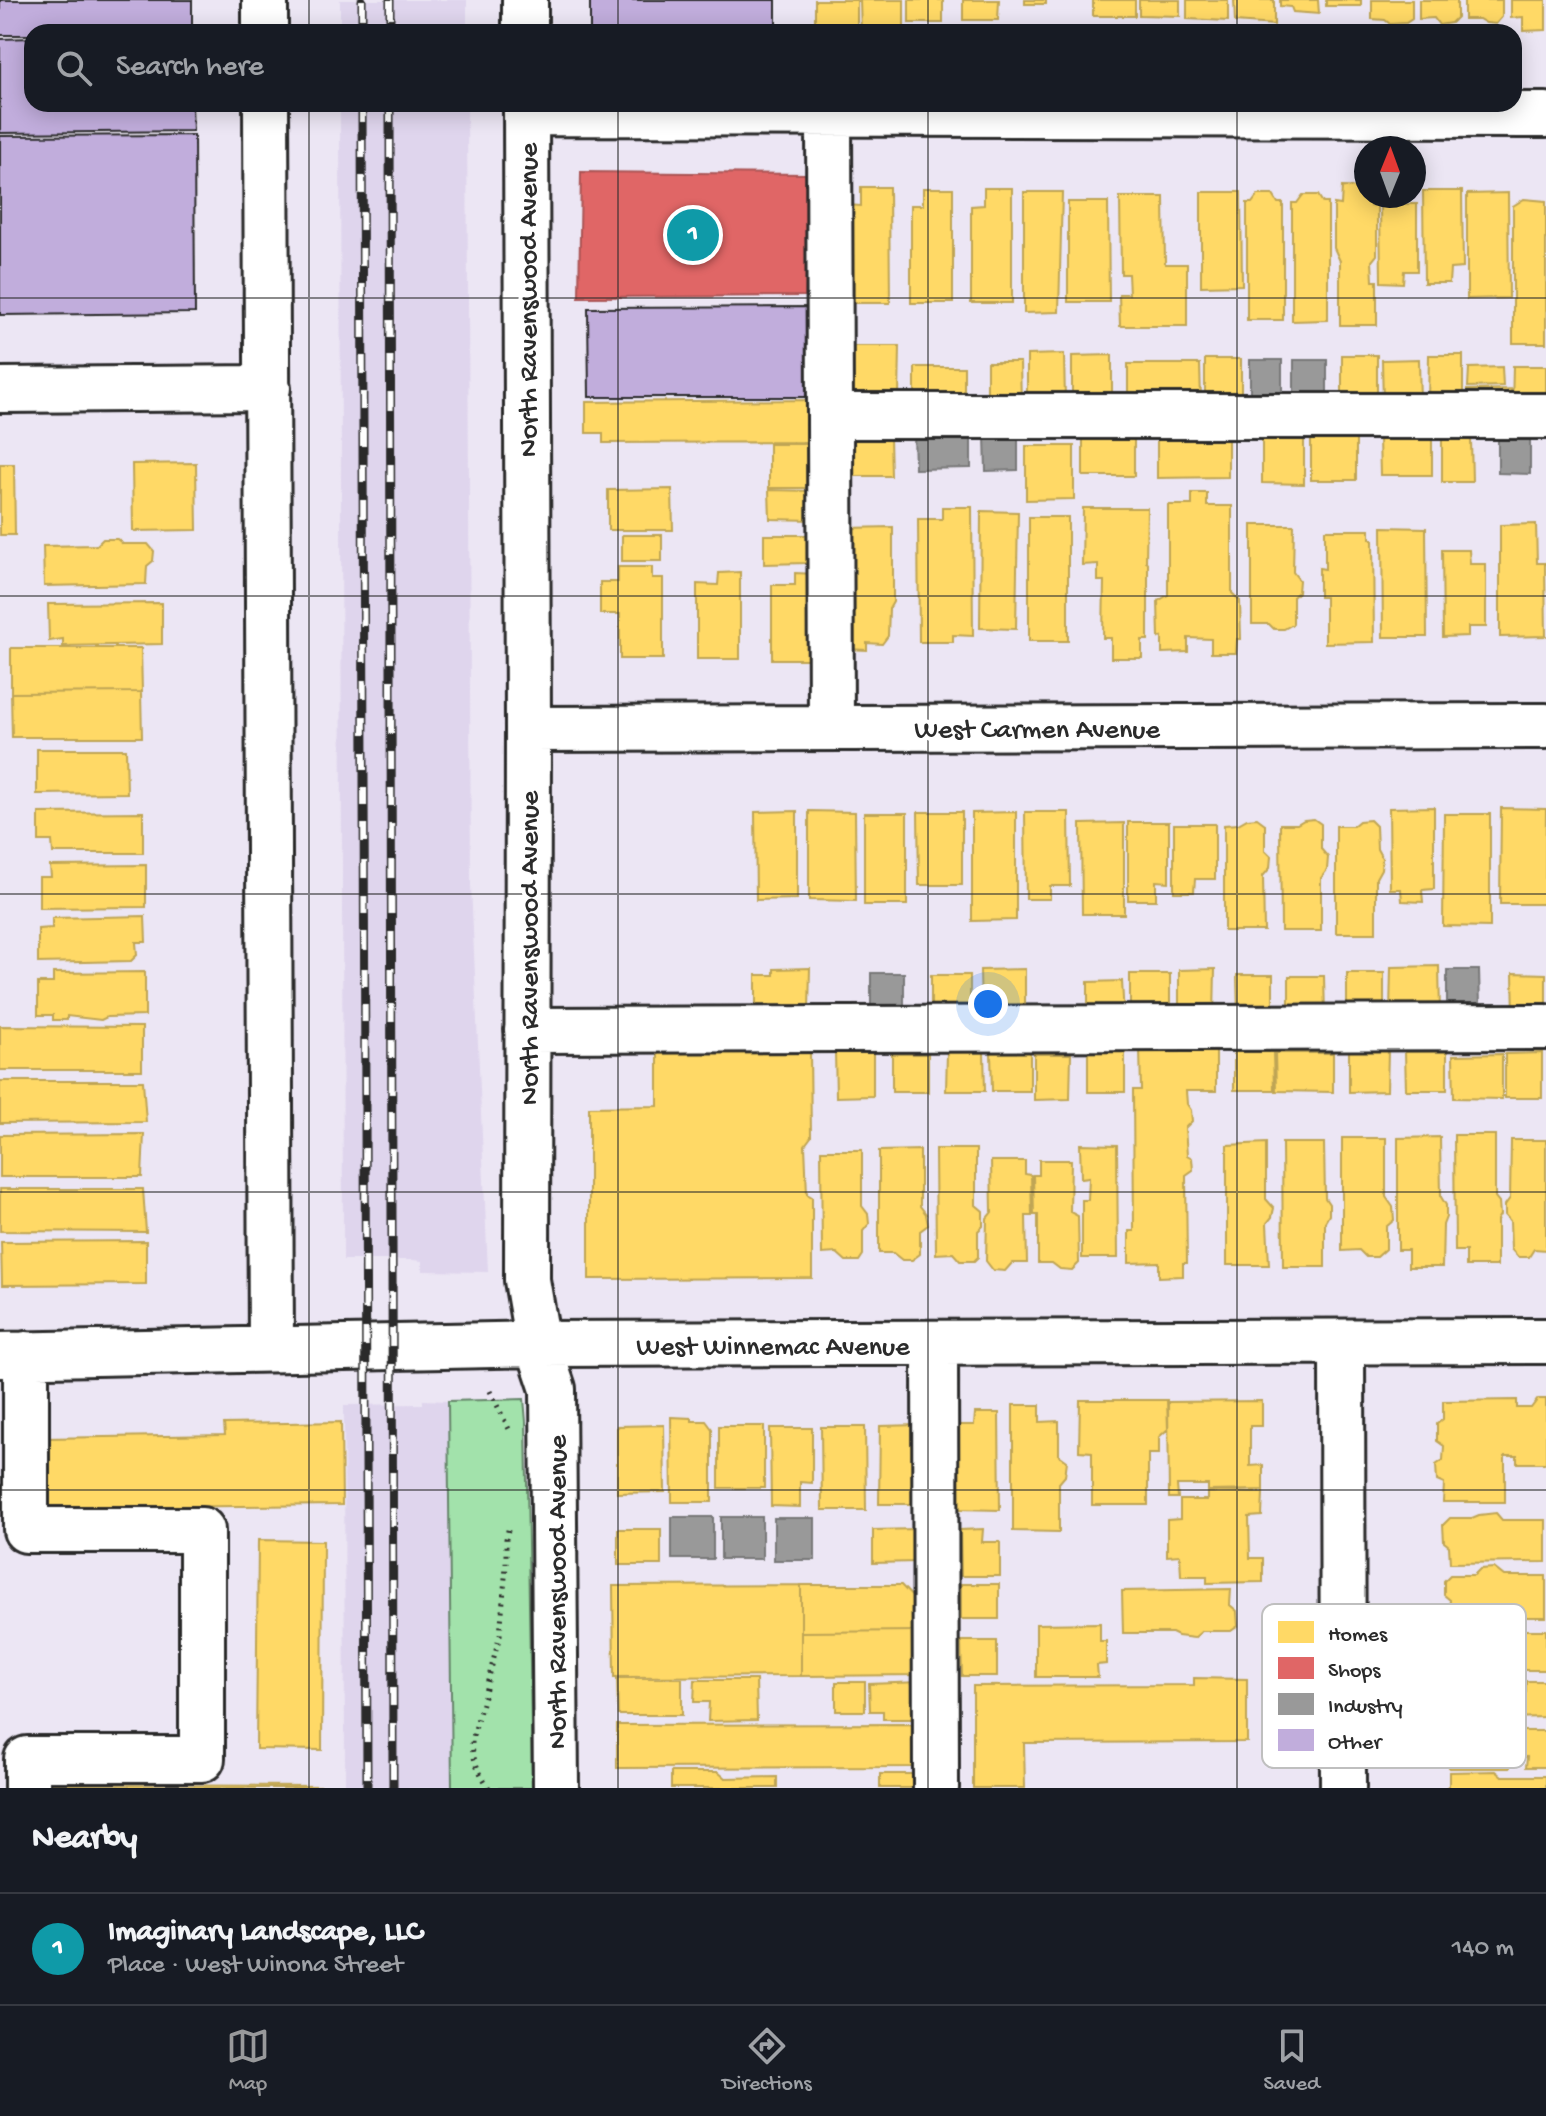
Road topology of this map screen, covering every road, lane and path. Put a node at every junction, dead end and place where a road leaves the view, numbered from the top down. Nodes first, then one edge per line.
1 (265, 0) edge
2 (525, 0) edge
3 (265, 24) edge
4 (525, 24) edge
5 (266, 112) edge
6 (526, 112) edge
7 (708, 112) edge
8 (829, 114) junction
9 (1546, 115) edge
10 (268, 388) junction
11 (0, 390) edge
12 (830, 416) junction
13 (1546, 416) edge
14 (1546, 726) edge
15 (831, 728) junction
16 (528, 729) junction
17 (1546, 1027) edge
18 (527, 1030) junction
19 (1546, 1341) edge
20 (1342, 1342) junction
21 (935, 1343) junction
22 (538, 1344) junction
23 (271, 1349) junction
24 (13, 1354) edge
25 (490, 1391) dead end
26 (512, 1439) dead end
27 (510, 1522) dead end
28 (1343, 1604) edge
29 (1343, 1768) edge
30 (27, 1788) edge
31 (489, 1788) edge
32 (556, 1788) edge
33 (936, 1788) edge
34 (1343, 1788) edge

1 - 3 street
2 - 4 street
5 - 10 street
6 - 16 street, North Ravenswood Avenue
7 - 8 street
8 - 9 street
8 - 12 street
10 - 11 street
10 - 23 street
12 - 13 street
12 - 15 street
14 - 15 street, West Carmen Avenue
15 - 16 street, West Carmen Avenue
16 - 18 street, North Ravenswood Avenue
17 - 18 street
18 - 22 street, North Ravenswood Avenue
19 - 20 street, West Winnemac Avenue
20 - 21 street, West Winnemac Avenue
20 - 28 street
21 - 22 street, West Winnemac Avenue
21 - 33 street
22 - 23 street, West Winnemac Avenue
22 - 32 street, North Ravenswood Avenue
23 - 24 street, West Winnemac Avenue
24 - 30 street
25 - 26 path
27 - 31 path
29 - 34 street

